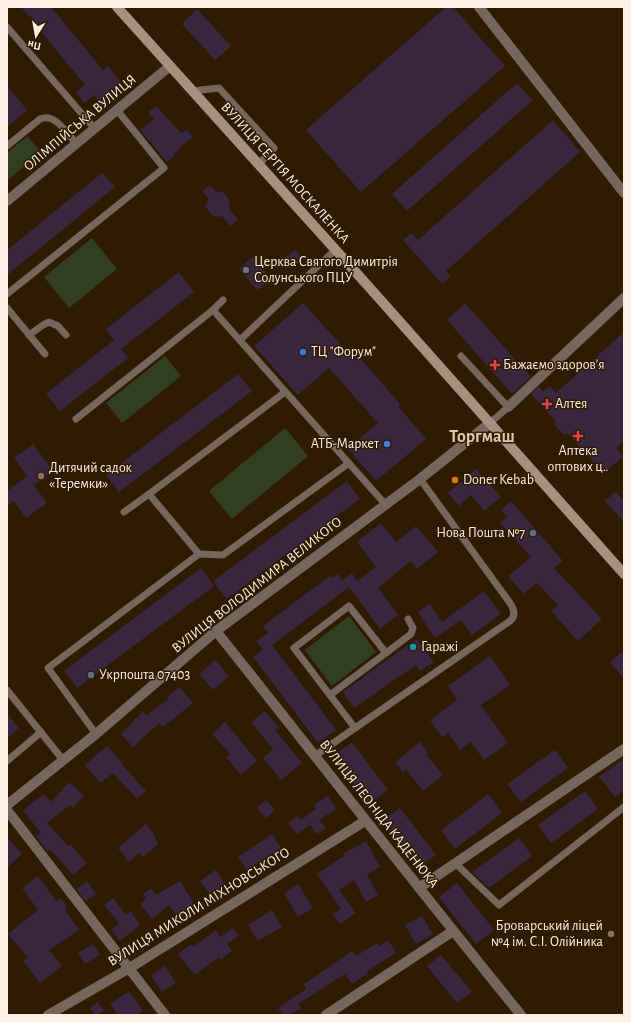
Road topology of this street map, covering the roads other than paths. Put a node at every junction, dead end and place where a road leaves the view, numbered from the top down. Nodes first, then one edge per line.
1 (116, 7) edge
2 (478, 7) edge
3 (7, 27) edge
4 (170, 66) junction
5 (192, 90) junction
6 (117, 110) junction
7 (95, 129) junction
8 (77, 144) junction
9 (7, 146) edge
10 (259, 164) junction
11 (624, 193) edge
12 (7, 201) edge
13 (335, 250) junction
14 (7, 294) edge
15 (624, 298) edge
16 (223, 300) dead end
17 (7, 308) edge
18 (213, 310) junction
19 (29, 335) junction
20 (66, 336) dead end
21 (240, 340) junction
22 (45, 354) dead end
23 (461, 356) dead end
24 (286, 392) junction
25 (508, 407) junction
26 (76, 419) dead end
27 (490, 422) junction
28 (349, 463) junction
29 (420, 479) junction
30 (150, 494) junction
31 (385, 504) junction
32 (124, 512) dead end
33 (199, 554) junction
34 (624, 574) edge
35 (408, 619) dead end
36 (216, 631) junction
37 (386, 653) junction
38 (7, 690) edge
39 (330, 695) junction
40 (355, 728) junction
41 (41, 732) junction
42 (96, 734) junction
43 (624, 749) edge
44 (316, 756) junction
45 (63, 760) junction
46 (7, 761) edge
47 (7, 805) edge
48 (624, 807) edge
49 (7, 810) edge
50 (365, 821) junction
51 (456, 863) junction
52 (419, 888) junction
53 (453, 931) junction
54 (128, 969) junction
55 (48, 1015) edge
56 (165, 1015) edge
57 (326, 1015) edge
58 (521, 1015) edge

1 - 4 main road, ВУЛИЦЯ СЕРГІЯ МОСКАЛЕНКА
2 - 11 street
3 - 7 lane
4 - 5 main road, ВУЛИЦЯ СЕРГІЯ МОСКАЛЕНКА
4 - 6 street, ОЛІМПІЙСЬКА ВУЛИЦЯ
5 - 10 main road, ВУЛИЦЯ СЕРГІЯ МОСКАЛЕНКА
5 - 10 lane
6 - 7 street, ОЛІМПІЙСЬКА ВУЛИЦЯ
6 - 14 lane
7 - 8 street, ОЛІМПІЙСЬКА ВУЛИЦЯ
8 - 9 lane
8 - 12 street, ОЛІМПІЙСЬКА ВУЛИЦЯ
10 - 13 main road, ВУЛИЦЯ СЕРГІЯ МОСКАЛЕНКА
13 - 21 lane
13 - 27 main road, ВУЛИЦЯ СЕРГІЯ МОСКАЛЕНКА
15 - 25 street
16 - 18 lane
17 - 19 lane
18 - 21 lane
18 - 26 lane
19 - 20 lane
19 - 22 lane
21 - 24 lane
23 - 25 lane
24 - 28 lane
24 - 30 lane
25 - 27 lane
27 - 29 street, ВУЛИЦЯ ВОЛОДИМИРА ВЕЛИКОГО
27 - 34 main road, ВУЛИЦЯ СЕРГІЯ МОСКАЛЕНКА
28 - 31 lane
28 - 33 lane
29 - 31 street, ВУЛИЦЯ ВОЛОДИМИРА ВЕЛИКОГО
29 - 40 lane
30 - 32 lane
30 - 33 lane
31 - 36 street, ВУЛИЦЯ ВОЛОДИМИРА ВЕЛИКОГО
33 - 42 lane
35 - 37 lane
36 - 42 street, ВУЛИЦЯ ВОЛОДИМИРА ВЕЛИКОГО
36 - 44 street, ВУЛИЦЯ ЛЕОНІДА КАДЕНЮКА
37 - 39 lane
37 - 39 lane
38 - 41 lane
39 - 40 lane
40 - 44 lane
41 - 45 lane
41 - 46 lane
42 - 45 street, ВУЛИЦЯ ВОЛОДИМИРА ВЕЛИКОГО
43 - 51 street
44 - 50 street, ВУЛИЦЯ ЛЕОНІДА КАДЕНЮКА
45 - 47 street, ВУЛИЦЯ ВОЛОДИМИРА ВЕЛИКОГО
48 - 51 lane
49 - 54 street
50 - 52 street, ВУЛИЦЯ ЛЕОНІДА КАДЕНЮКА
50 - 54 street, ВУЛИЦЯ МИКОЛИ МІХНОВСЬКОГО
51 - 52 street
52 - 53 street, ВУЛИЦЯ ЛЕОНІДА КАДЕНЮКА
53 - 57 street
53 - 58 street, ВУЛИЦЯ ЛЕОНІДА КАДЕНЮКА
54 - 55 street, ВУЛИЦЯ МИКОЛИ МІХНОВСЬКОГО
54 - 56 street

